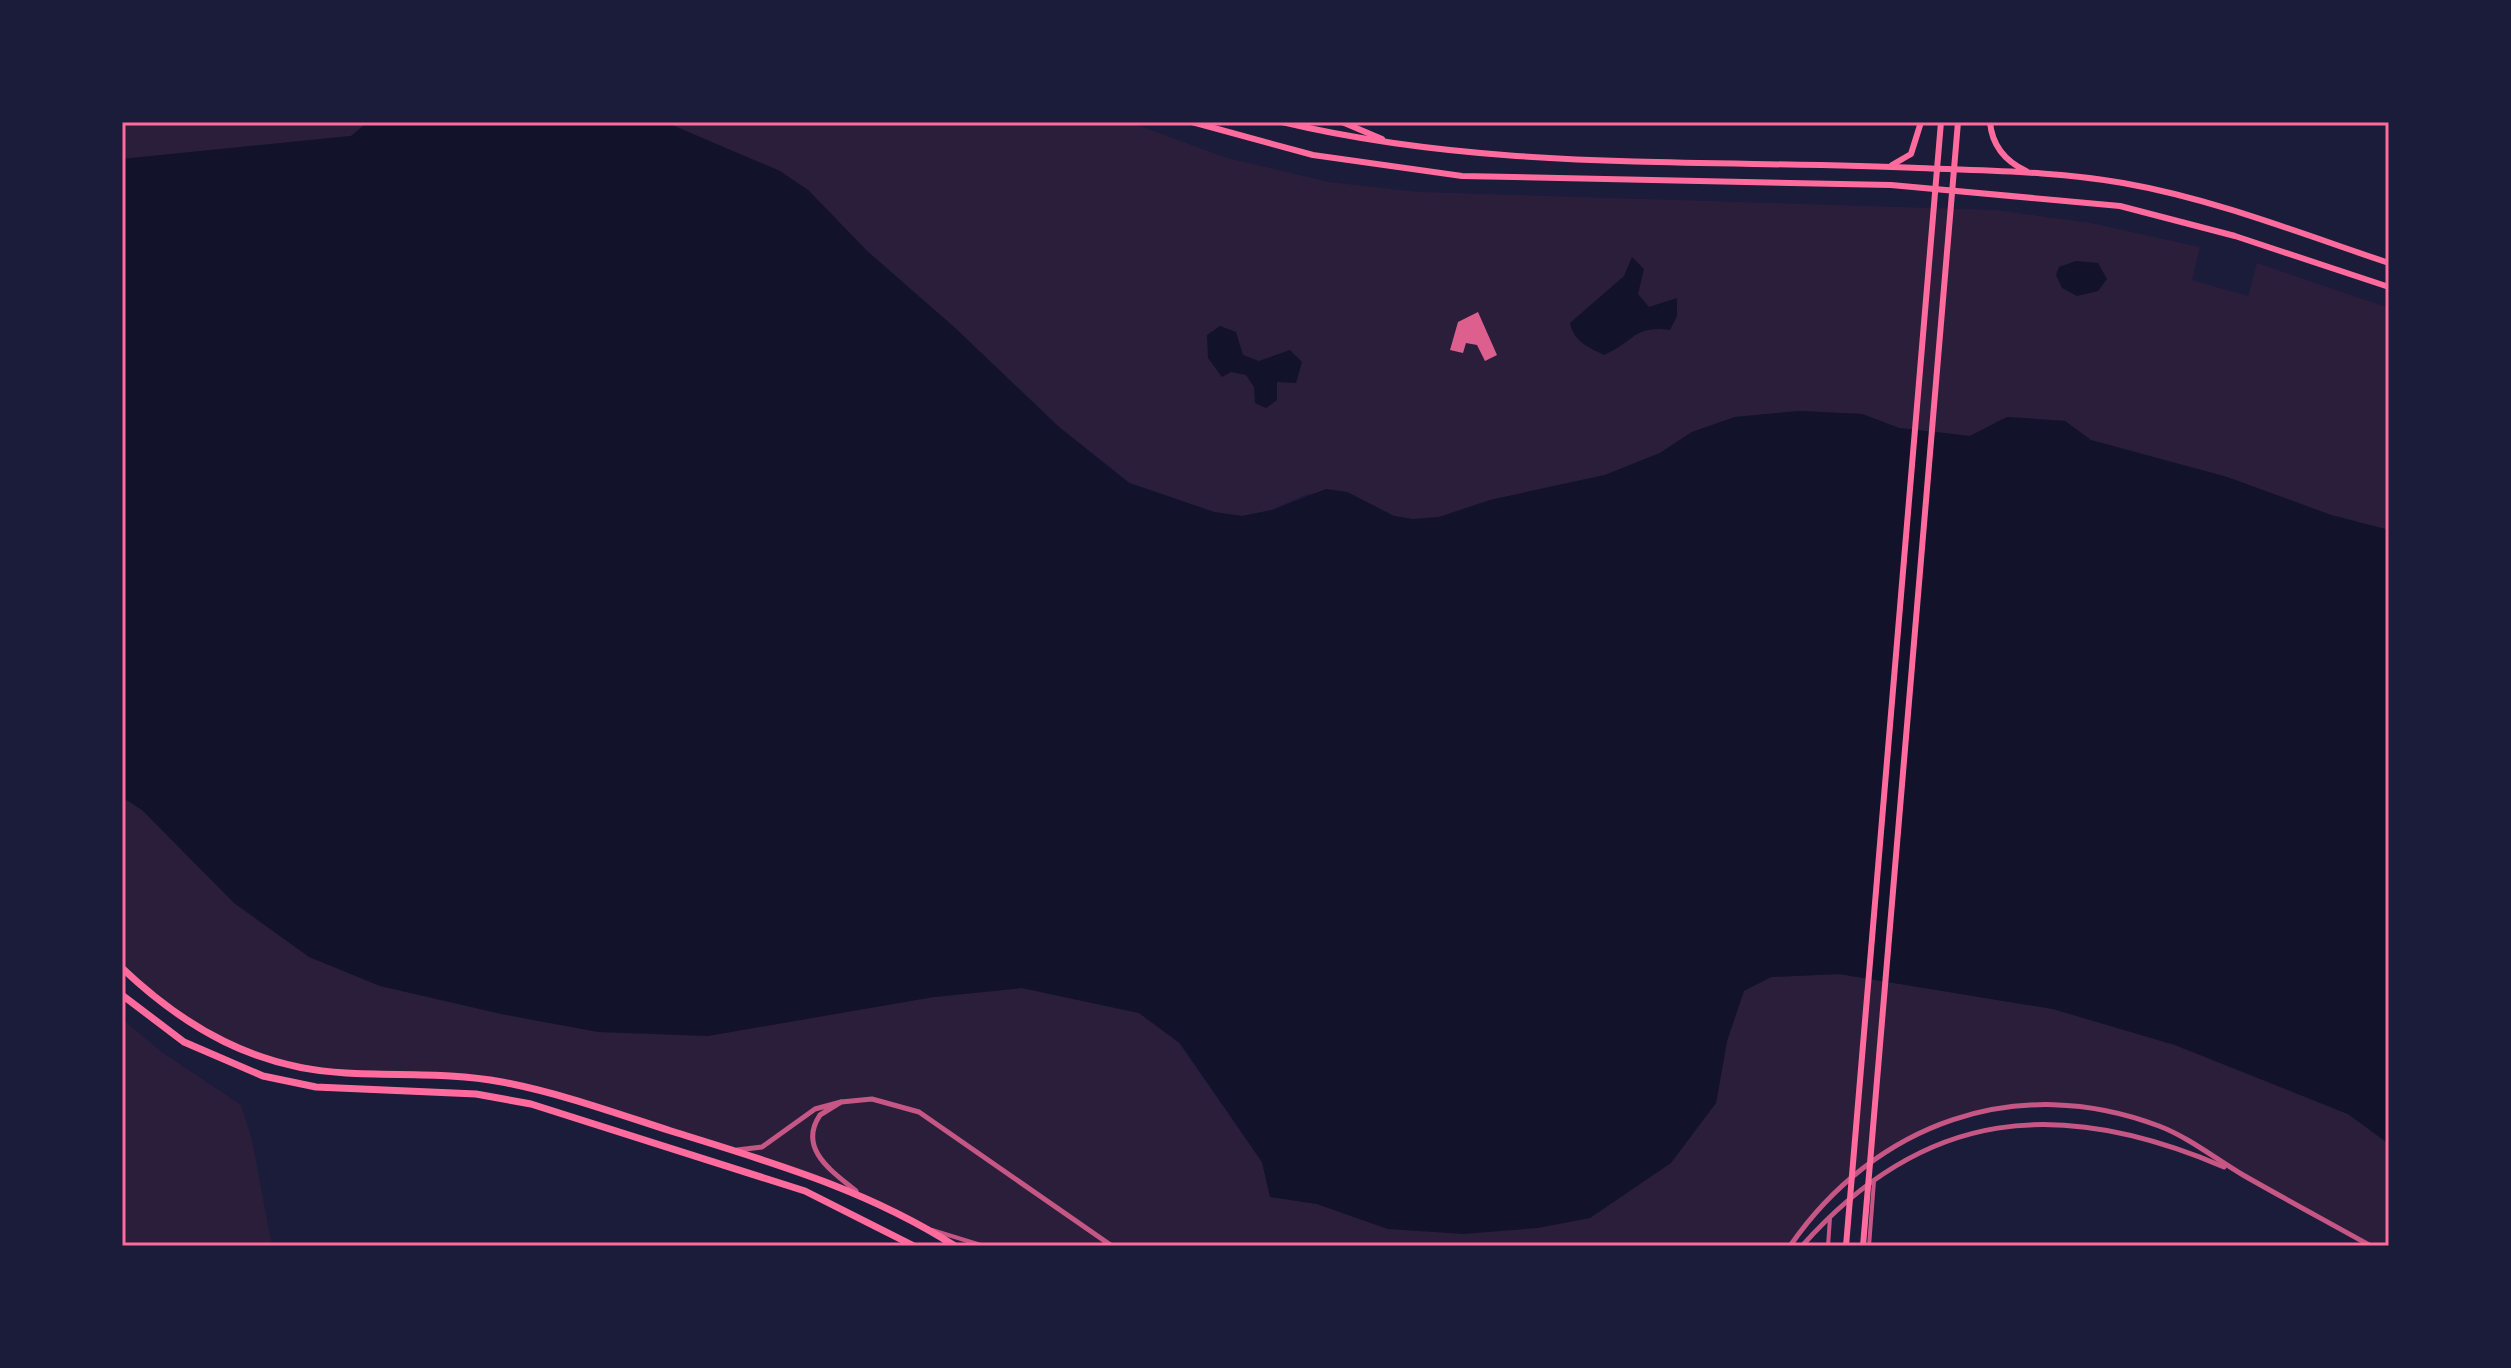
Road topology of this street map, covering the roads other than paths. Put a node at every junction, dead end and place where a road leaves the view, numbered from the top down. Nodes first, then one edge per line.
1 (1192, 122) edge
2 (1282, 122) edge
3 (1342, 122) edge
4 (1921, 122) edge
5 (1941, 122) edge
6 (1949, 122) edge
7 (1958, 122) edge
8 (1972, 122) edge
9 (1990, 122) edge
10 (1393, 143) junction
11 (1817, 165) junction
12 (1888, 167) junction
13 (2030, 173) junction
14 (1818, 185) junction
15 (2389, 263) edge
16 (2389, 287) edge
17 (122, 968) edge
18 (122, 995) edge
19 (841, 1102) junction
20 (733, 1150) junction
21 (2243, 1175) junction
22 (1874, 1181) junction
23 (856, 1191) junction
24 (1830, 1216) junction
25 (928, 1228) junction
26 (1791, 1245) edge
27 (914, 1246) edge
28 (955, 1246) edge
29 (984, 1246) edge
30 (1112, 1246) edge
31 (1802, 1246) edge
32 (1828, 1246) edge
33 (1846, 1246) edge
34 (1866, 1246) edge
35 (2371, 1246) edge

1 - 14 main road
2 - 10 main road
3 - 10 main road
4 - 12 main road
5 - 33 main road
6 - 8 main road
7 - 34 main road
9 - 13 main road
10 - 11 main road
11 - 12 main road
11 - 14 main road
12 - 13 main road
13 - 15 main road
14 - 16 main road
17 - 20 main road
18 - 27 main road
19 - 20 street
19 - 23 street
19 - 30 street
20 - 23 main road
21 - 22 street
21 - 26 street
21 - 35 street
22 - 24 street
22 - 34 street
23 - 25 main road
24 - 31 street
24 - 32 street
25 - 28 main road
25 - 29 street

